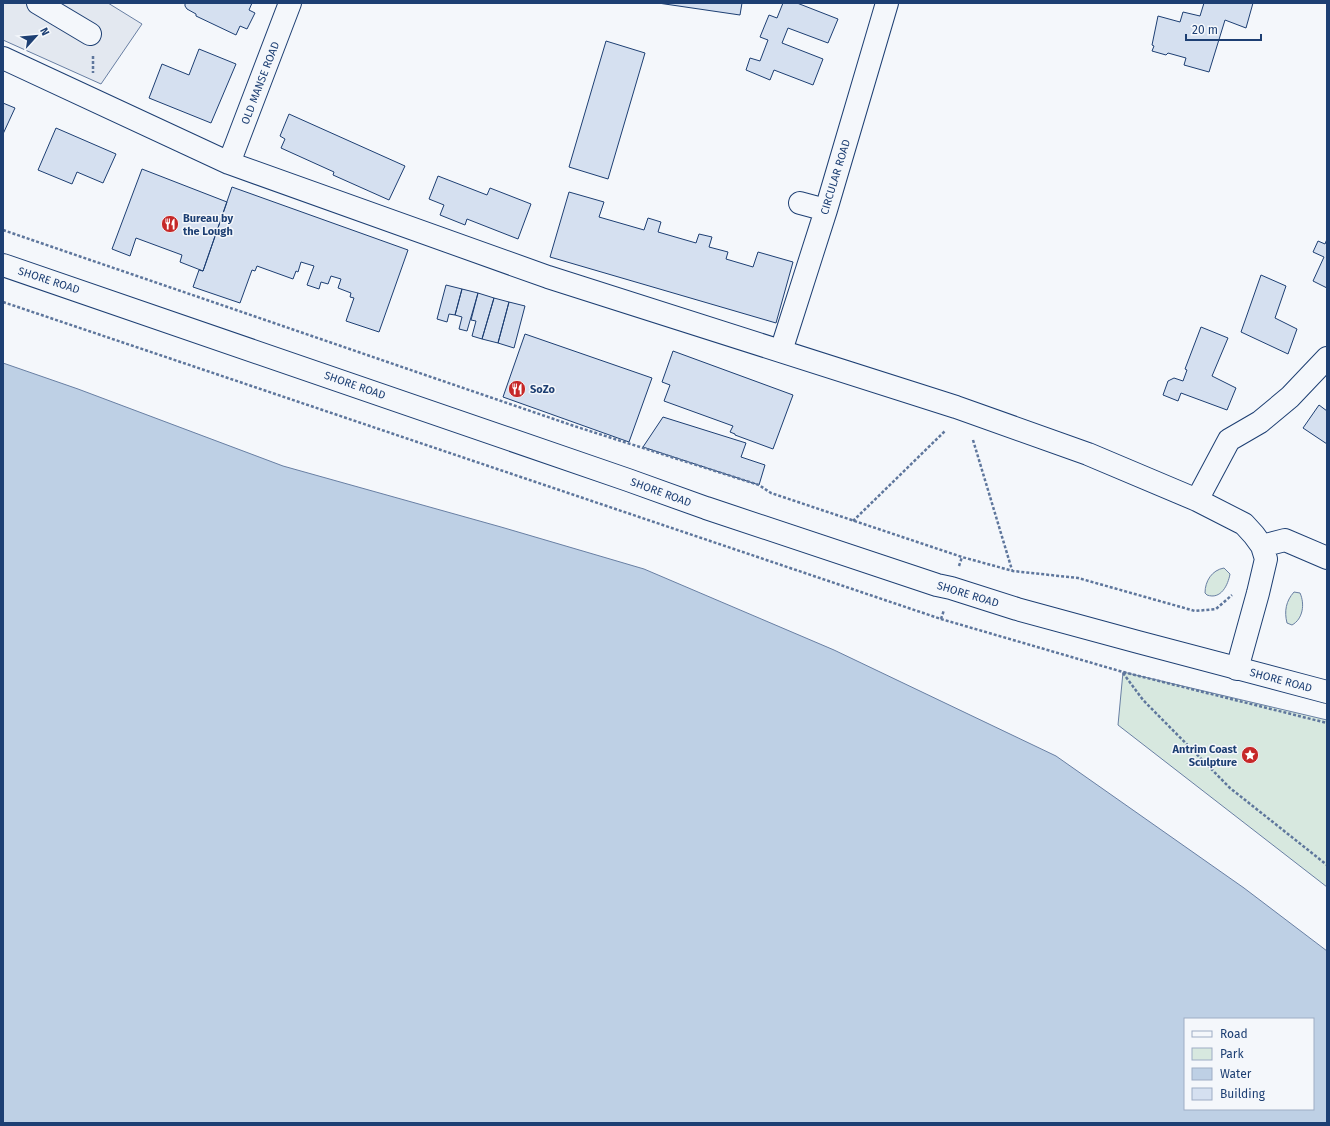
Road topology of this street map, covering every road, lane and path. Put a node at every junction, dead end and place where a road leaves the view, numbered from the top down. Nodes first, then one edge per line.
1 (38, 3) edge
2 (290, 3) edge
3 (887, 3) edge
4 (90, 34) joint
5 (3, 58) edge
6 (89, 98) junction
7 (229, 163) junction
8 (800, 203) dead end
9 (826, 210) junction
10 (3, 230) edge
11 (3, 265) edge
12 (3, 302) edge
13 (781, 351) junction
14 (1327, 358) edge
15 (945, 431) dead end
16 (973, 440) dead end
17 (1197, 500) junction
18 (853, 521) junction
19 (1262, 546) junction
20 (1327, 558) edge
21 (1012, 570) junction
22 (1236, 591) dead end
23 (1237, 669) junction
24 (1123, 672) junction
25 (1327, 692) edge
26 (1327, 723) edge
27 (1327, 864) edge

1 - 4 main road
2 - 7 main road, OLD MANSE ROAD
3 - 9 main road, CIRCULAR ROAD
4 - 6 path
5 - 6 main road
6 - 7 main road
7 - 13 main road
8 - 9 main road
9 - 13 main road, CIRCULAR ROAD
10 - 18 path
11 - 23 main road, SHORE ROAD
12 - 24 path
13 - 17 main road
14 - 17 main road
15 - 18 path
16 - 21 path
17 - 19 main road
18 - 21 path
19 - 20 main road
19 - 23 main road
21 - 22 path
23 - 25 main road, SHORE ROAD
24 - 26 path
24 - 27 path

